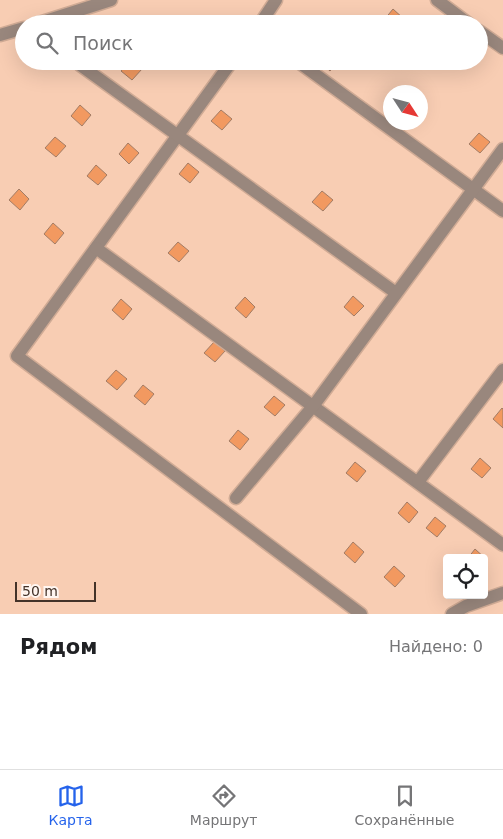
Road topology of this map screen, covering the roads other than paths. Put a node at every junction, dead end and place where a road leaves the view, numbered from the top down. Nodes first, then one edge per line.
1 (111, 0) edge
2 (276, 0) edge
3 (437, 0) edge
4 (64, 15) edge
5 (266, 15) edge
6 (457, 15) edge
7 (15, 31) edge
8 (0, 35) edge
9 (488, 37) edge
10 (503, 48) edge
11 (87, 70) edge
12 (226, 70) edge
13 (309, 70) edge
14 (178, 136) junction
15 (503, 149) edge
16 (474, 189) junction
17 (503, 211) edge
18 (96, 248) junction
19 (396, 293) junction
20 (503, 370) edge
21 (314, 405) junction
22 (418, 482) junction
23 (236, 498) dead end
24 (503, 545) edge
25 (503, 593) edge
26 (361, 614) edge
27 (452, 614) edge

1 - 4 street
2 - 5 street
3 - 6 street
7 - 8 street
9 - 10 street
11 - 14 street
12 - 14 street
13 - 16 street
14 - 18 street
14 - 19 street
15 - 16 street
16 - 17 street
16 - 19 street
18 - 21 street
18 - 26 street
19 - 21 street
20 - 22 street
21 - 22 street
21 - 23 street
22 - 24 street
25 - 27 street

